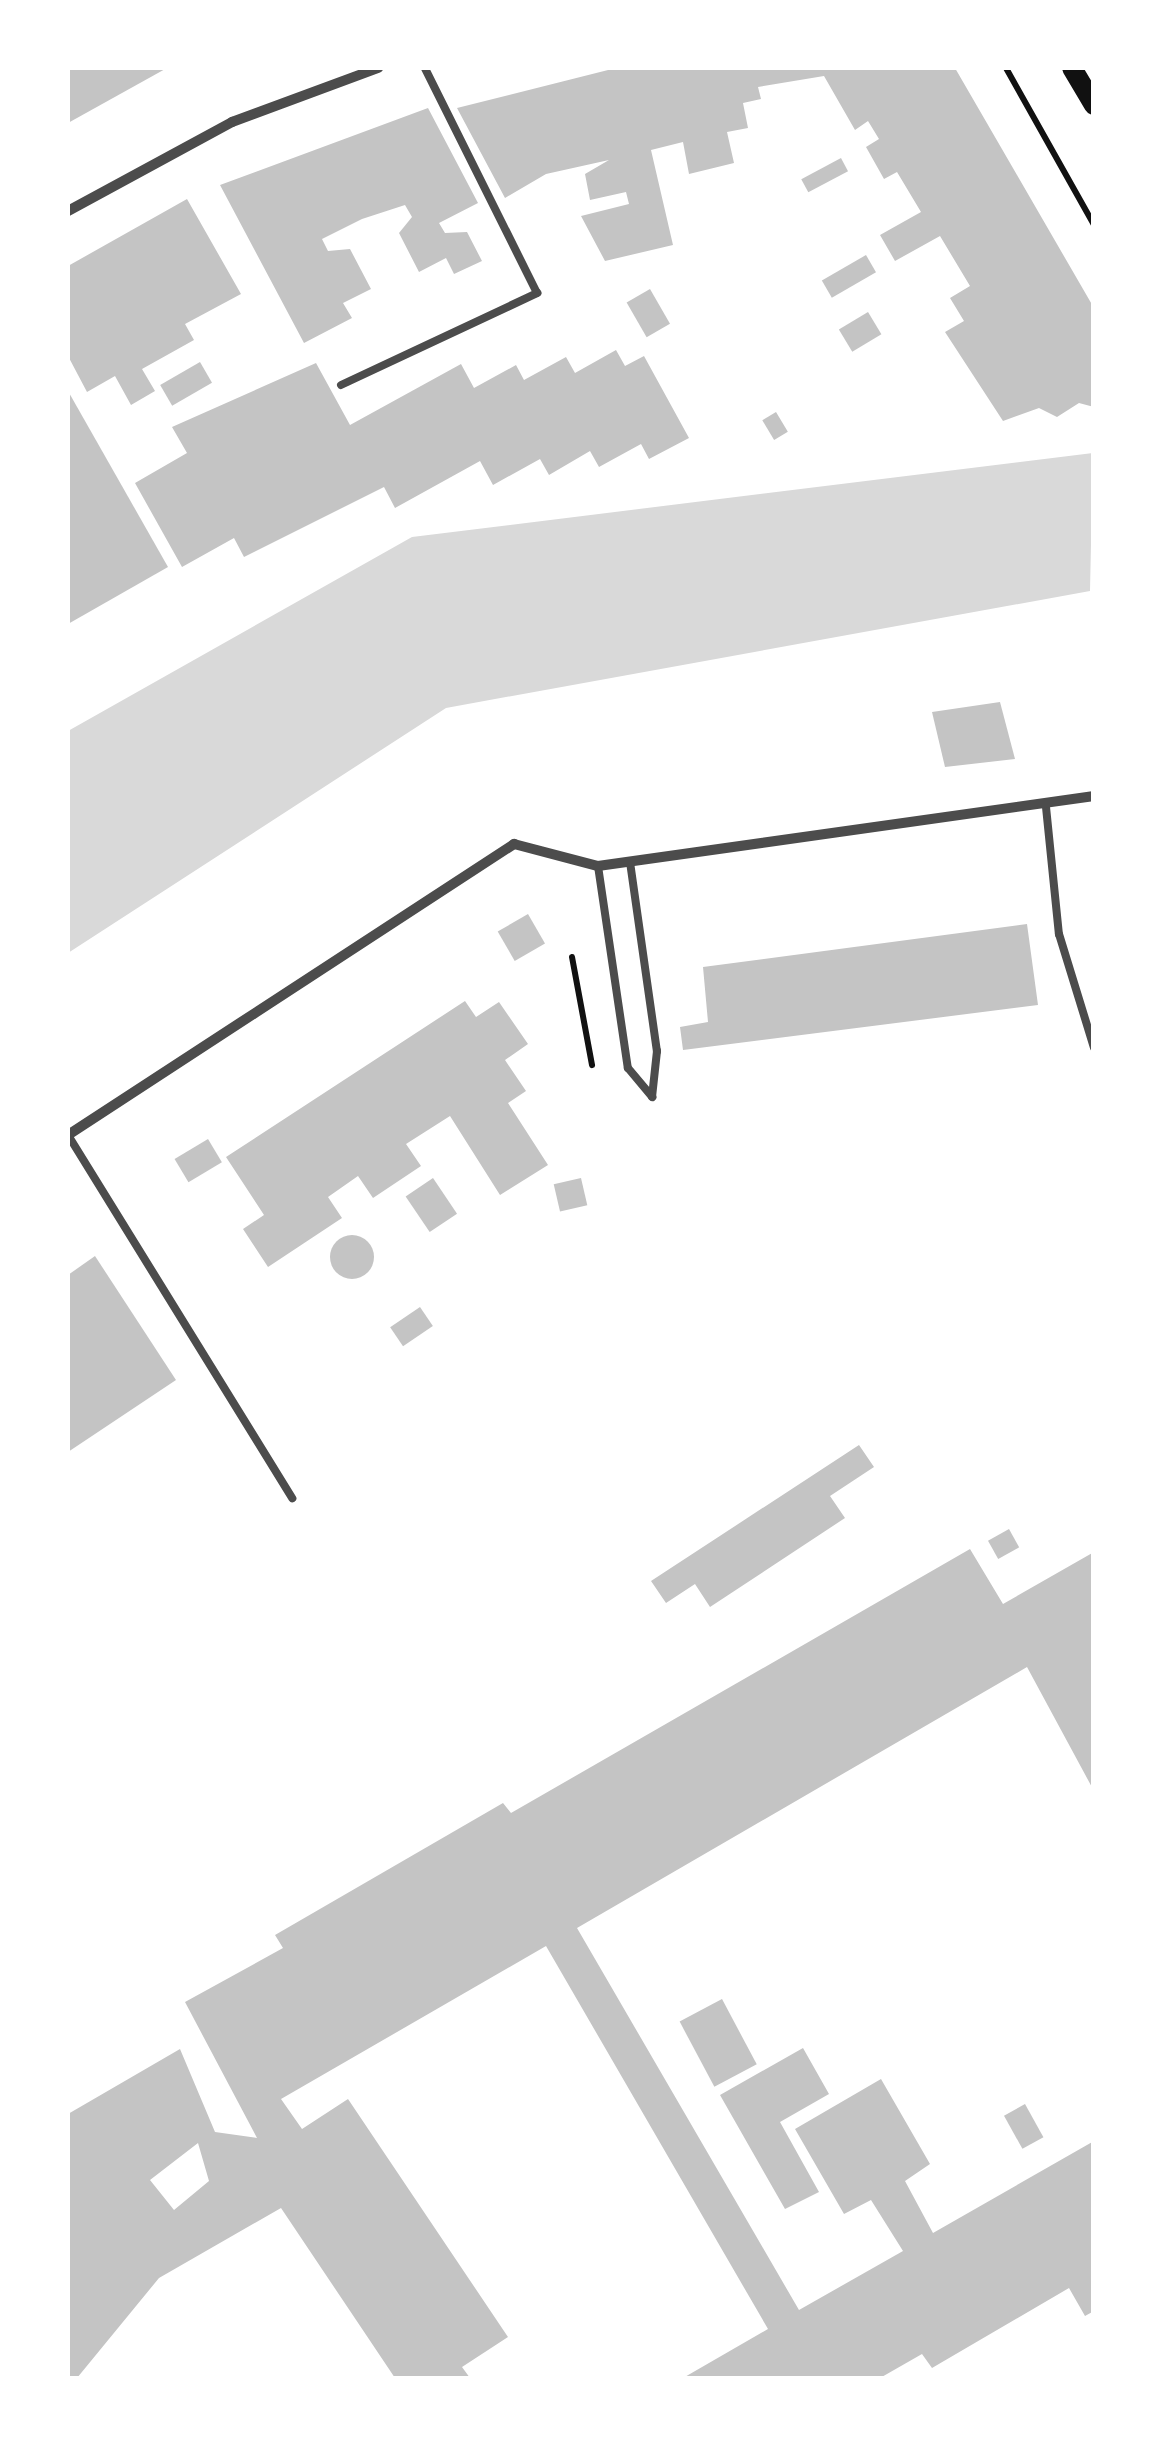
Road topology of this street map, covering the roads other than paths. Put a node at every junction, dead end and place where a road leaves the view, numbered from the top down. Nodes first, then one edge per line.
1 (378, 68) edge
2 (426, 68) edge
3 (1072, 68) edge
4 (1094, 106) edge
5 (68, 211) edge
6 (341, 385) dead end
7 (1094, 796) edge
8 (1046, 807) junction
9 (630, 862) junction
10 (598, 866) junction
11 (1094, 1048) edge
12 (68, 1136) edge
13 (292, 1498) dead end

1 - 5 street
2 - 6 lane
3 - 4 main road
7 - 8 street
8 - 9 street
8 - 11 lane
9 - 10 street
9 - 10 lane
10 - 12 street
12 - 13 lane

